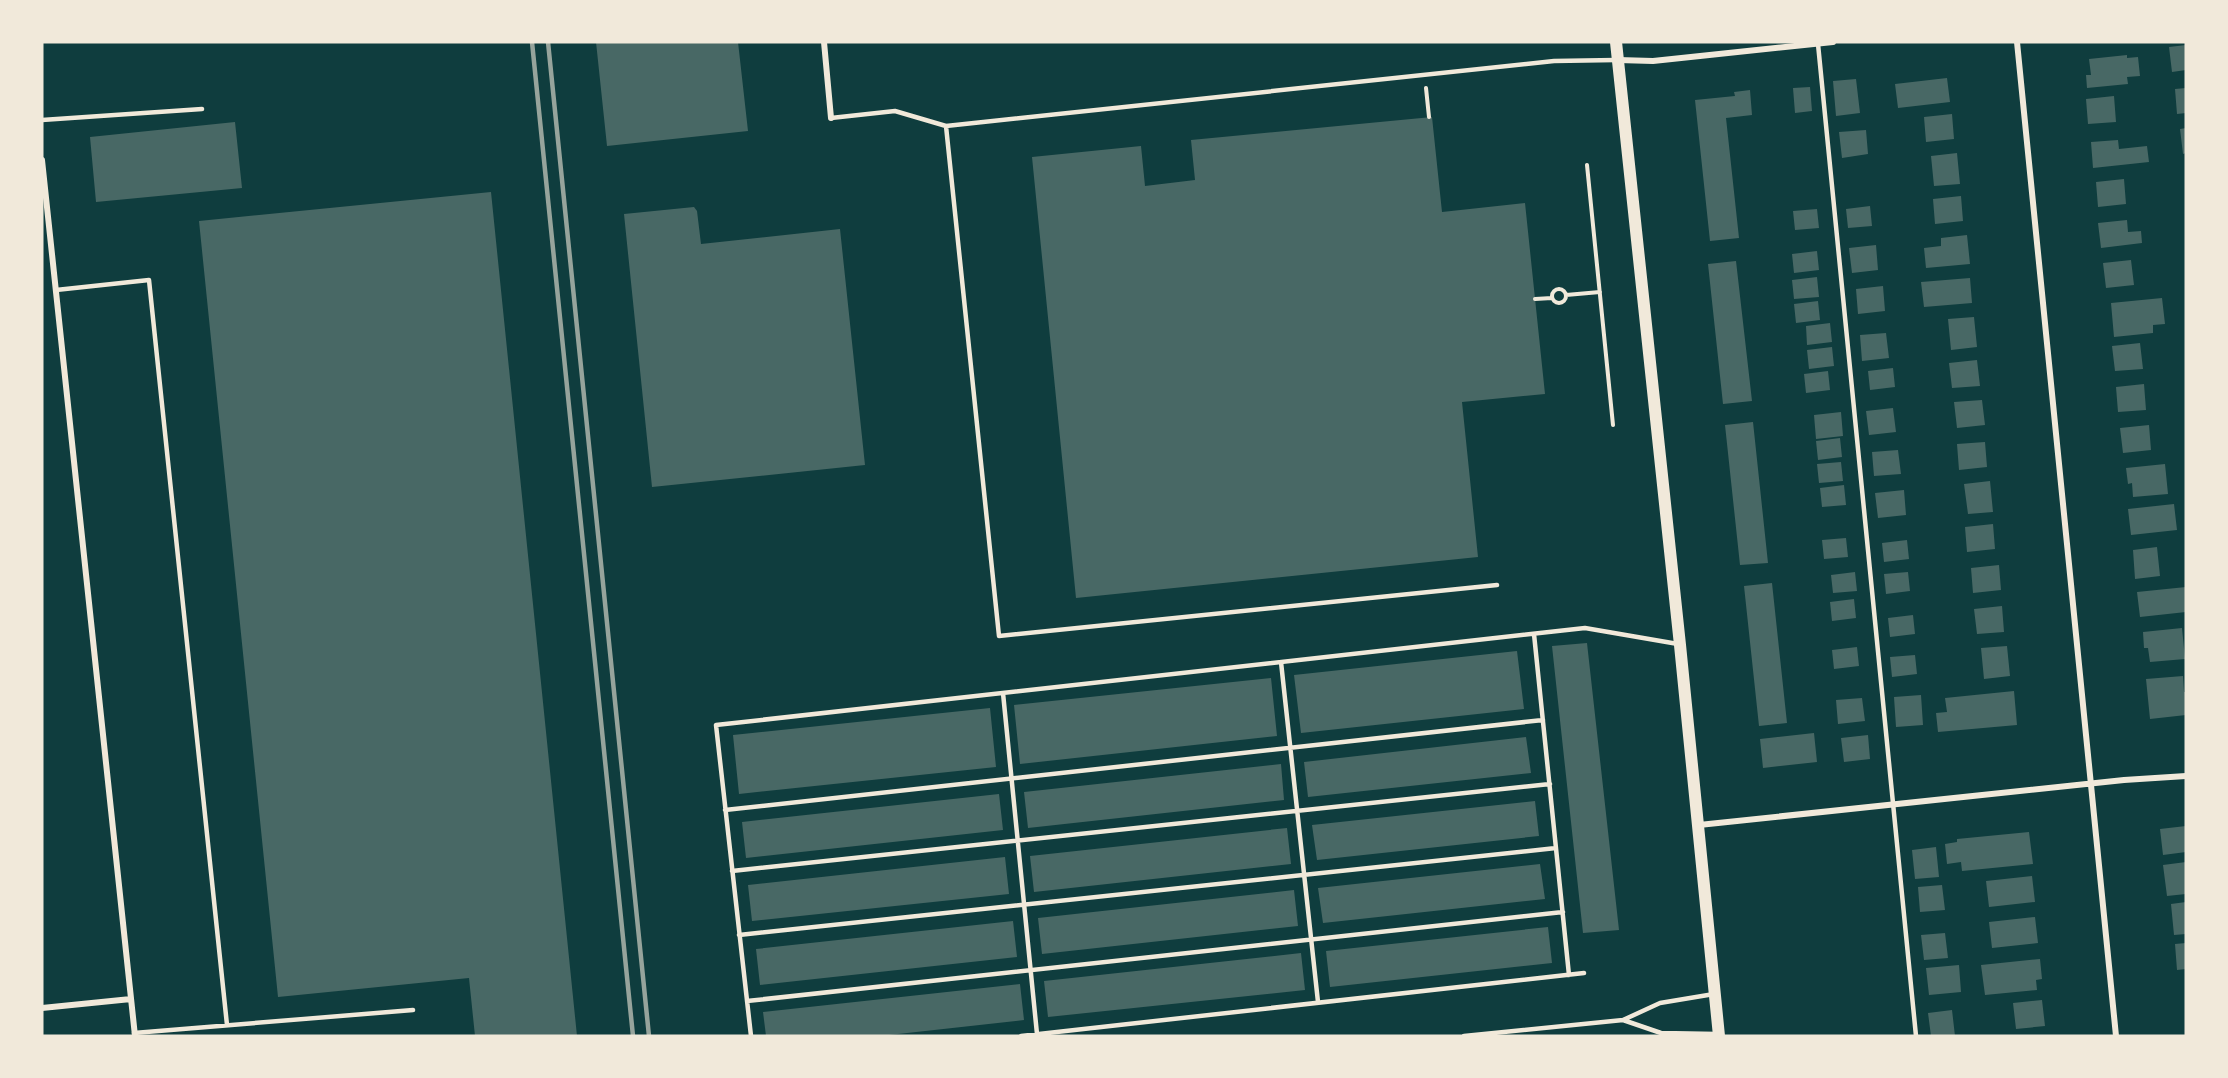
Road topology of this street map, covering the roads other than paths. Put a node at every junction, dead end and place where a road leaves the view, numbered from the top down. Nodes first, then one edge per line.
1 (824, 42) edge
2 (1616, 42) edge
3 (1833, 42) edge
4 (2017, 42) edge
5 (1818, 44) junction
6 (1618, 60) junction
7 (202, 109) dead end
8 (831, 118) joint
9 (42, 120) edge
10 (946, 126) junction
11 (42, 160) edge
12 (45, 216) edge
13 (56, 290) junction
14 (1497, 585) dead end
15 (1534, 634) junction
16 (1680, 645) junction
17 (1281, 662) junction
18 (1003, 693) junction
19 (1543, 720) junction
20 (1290, 748) junction
21 (2186, 776) edge
22 (1011, 779) junction
23 (1550, 784) junction
24 (2091, 784) junction
25 (1894, 804) junction
26 (725, 810) junction
27 (1297, 811) junction
28 (1699, 825) junction
29 (1018, 841) junction
30 (1556, 849) junction
31 (732, 871) junction
32 (1304, 875) junction
33 (1024, 905) junction
34 (1563, 912) junction
35 (739, 935) junction
36 (1311, 939) junction
37 (1031, 970) junction
38 (1584, 973) dead end
39 (1569, 975) junction
40 (1715, 994) junction
41 (131, 999) junction
42 (747, 1001) junction
43 (1318, 1002) junction
44 (42, 1008) edge
45 (412, 1010) dead end
46 (1623, 1020) junction
47 (227, 1025) junction
48 (134, 1034) edge
49 (1037, 1034) junction
50 (1719, 1035) edge
51 (751, 1036) edge
52 (1021, 1036) edge
53 (1464, 1036) edge
54 (1916, 1036) edge
55 (2116, 1036) edge

1 - 8 street
2 - 6 main road
3 - 5 street
4 - 24 street
5 - 6 street
5 - 25 lane
6 - 10 lane
6 - 16 main road
7 - 9 lane
8 - 10 lane
10 - 14 lane
11 - 12 street
12 - 13 street
13 - 41 street
13 - 47 lane
15 - 16 lane
15 - 17 lane
15 - 19 lane
16 - 28 main road
17 - 18 lane
17 - 20 lane
18 - 22 lane
18 - 26 lane
19 - 20 lane
19 - 23 lane
20 - 22 lane
20 - 27 lane
21 - 24 street
22 - 26 lane
22 - 29 lane
23 - 27 lane
23 - 30 lane
24 - 25 street
24 - 55 street
25 - 28 street
25 - 54 lane
26 - 31 lane
27 - 29 lane
27 - 32 lane
28 - 40 main road
29 - 31 lane
29 - 33 lane
30 - 32 lane
30 - 34 lane
31 - 35 lane
32 - 33 lane
32 - 36 lane
33 - 35 lane
33 - 37 lane
34 - 36 lane
34 - 39 lane
35 - 42 lane
36 - 37 lane
36 - 43 lane
37 - 42 lane
37 - 49 lane
38 - 39 lane
39 - 43 lane
40 - 46 lane
40 - 50 main road
41 - 44 street
41 - 48 street
42 - 51 lane
43 - 49 lane
45 - 47 lane
46 - 50 lane
46 - 53 lane
47 - 48 lane
49 - 52 lane

